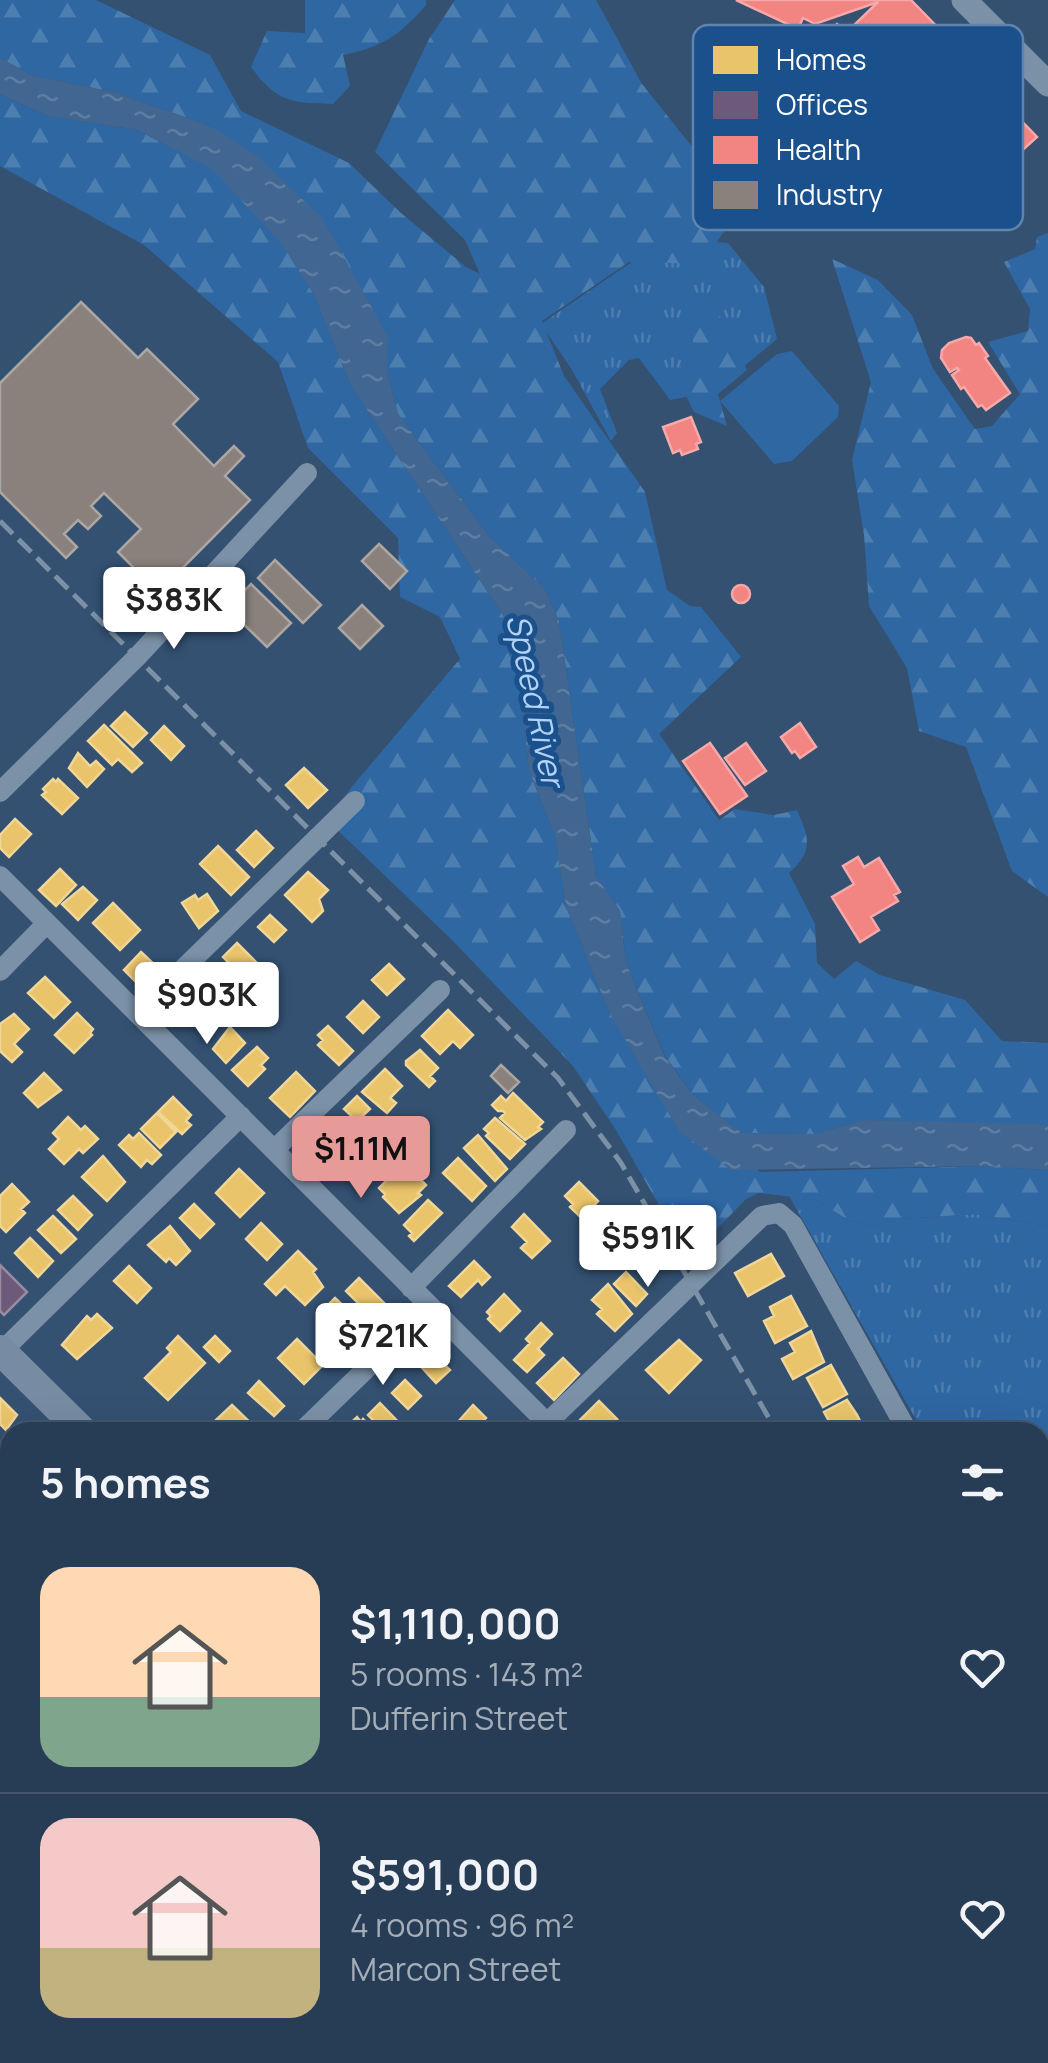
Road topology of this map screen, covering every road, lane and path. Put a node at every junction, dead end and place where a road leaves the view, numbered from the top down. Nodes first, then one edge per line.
1 (964, 0) edge
2 (989, 25) edge
3 (1023, 59) edge
4 (1048, 84) edge
5 (307, 473) dead end
6 (0, 792) edge
7 (355, 801) dead end
8 (0, 876) edge
9 (46, 924) junction
10 (0, 972) edge
11 (440, 990) dead end
12 (138, 1014) junction
13 (240, 1116) junction
14 (566, 1130) dead end
15 (275, 1149) junction
16 (411, 1288) junction
17 (429, 1308) junction
18 (1, 1352) edge
19 (73, 1422) edge
20 (311, 1422) edge
21 (546, 1422) edge
22 (558, 1422) edge
23 (902, 1422) edge

1 - 2 street
3 - 4 street
5 - 6 street
7 - 12 street
8 - 9 street
9 - 10 street
9 - 12 street
11 - 15 street
12 - 13 street
13 - 15 street
13 - 18 street
14 - 16 street
15 - 16 street
16 - 17 street
17 - 20 street
17 - 21 street
18 - 19 main road
22 - 23 street

